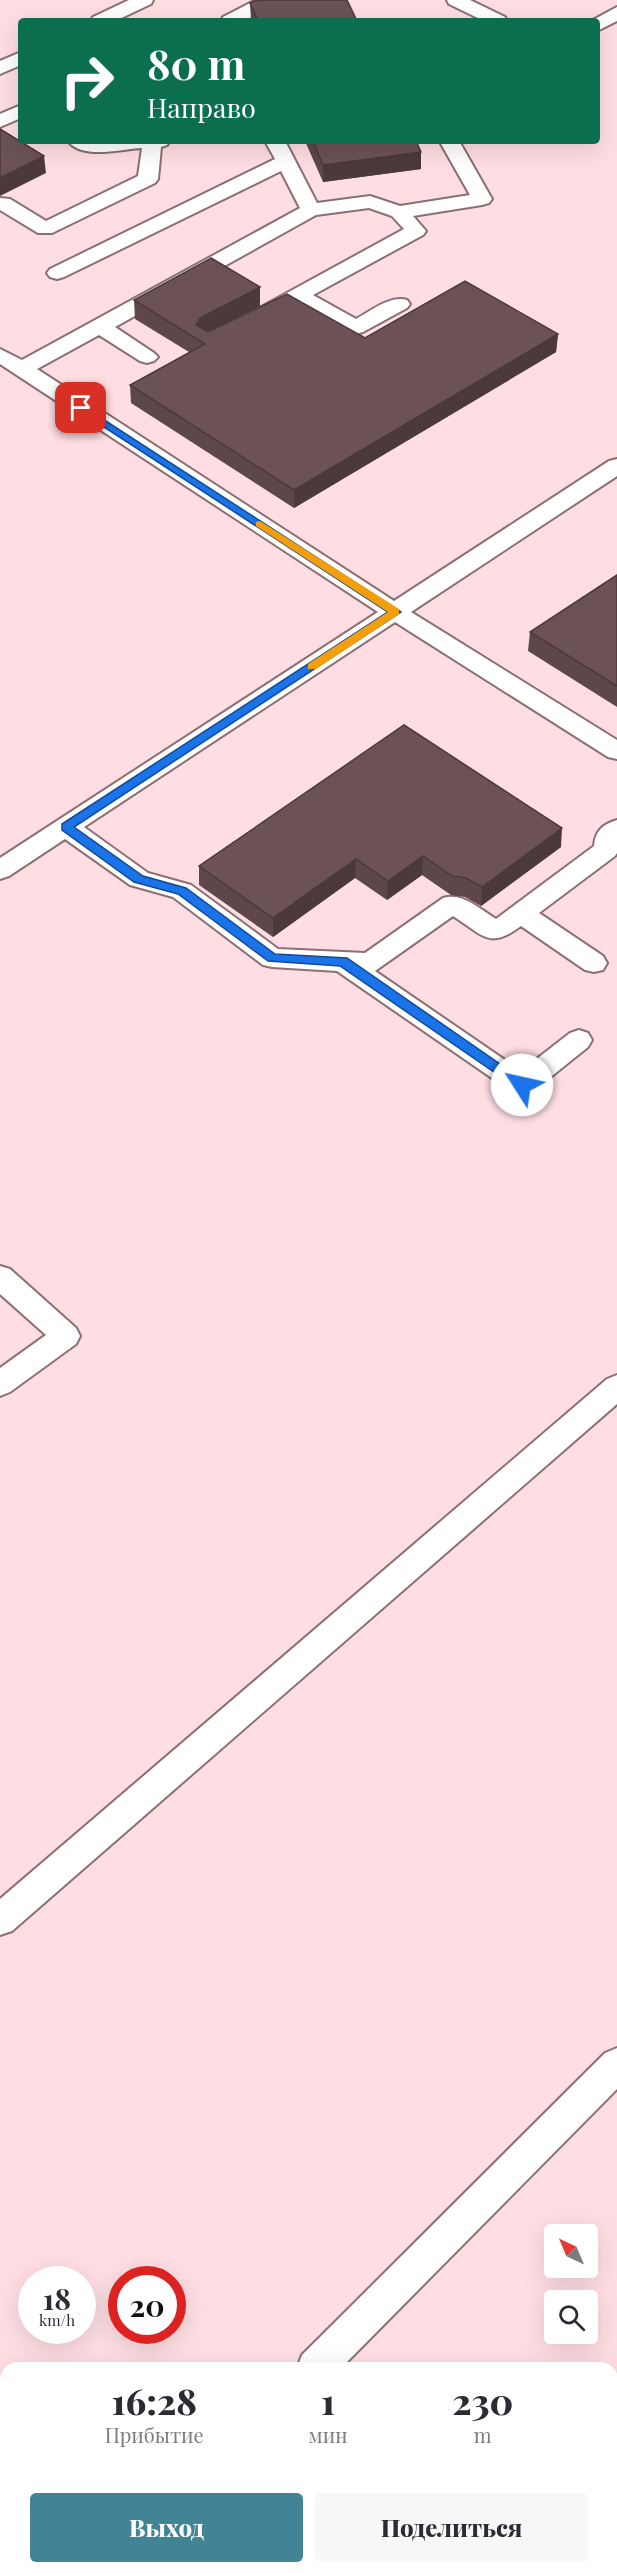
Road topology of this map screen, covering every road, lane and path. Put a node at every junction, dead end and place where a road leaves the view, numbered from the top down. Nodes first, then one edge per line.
1 (144, 0) edge
2 (456, 0) edge
3 (266, 2) edge
4 (617, 13) edge
5 (106, 18) edge
6 (236, 18) edge
7 (492, 18) edge
8 (600, 23) edge
9 (18, 59) edge
10 (0, 68) edge
11 (0, 99) edge
12 (18, 108) edge
13 (18, 111) edge
14 (0, 122) edge
15 (83, 144) edge
16 (122, 144) edge
17 (156, 144) edge
18 (276, 144) edge
19 (451, 144) edge
20 (285, 162) junction
21 (3, 203) edge
22 (311, 210) junction
23 (399, 212) junction
24 (57, 273) dead end
25 (299, 296) junction
26 (400, 304) dead end
27 (99, 326) junction
28 (239, 326) edge
29 (0, 355) edge
30 (147, 357) dead end
31 (22, 369) junction
32 (617, 466) edge
33 (395, 612) junction
34 (617, 751) edge
35 (66, 827) junction
36 (617, 829) edge
37 (0, 870) edge
38 (521, 913) junction
39 (342, 962) junction
40 (594, 963) dead end
41 (579, 1040) dead end
42 (0, 1277) edge
43 (0, 1384) edge
44 (617, 1387) edge
45 (0, 1920) edge
46 (617, 2065) edge
47 (321, 2362) edge

1 - 5 lane
2 - 7 lane
3 - 6 lane
4 - 8 lane
9 - 10 lane
11 - 12 lane
13 - 14 lane
15 - 16 lane
17 - 21 lane
18 - 20 lane
19 - 23 lane
20 - 22 lane
20 - 24 lane
22 - 23 lane
22 - 27 lane
23 - 25 lane
25 - 26 lane
25 - 28 lane
27 - 30 lane
27 - 31 lane
29 - 31 lane
31 - 33 lane
32 - 33 lane
33 - 34 lane
33 - 35 lane
35 - 37 lane
35 - 39 lane
36 - 38 lane
38 - 39 lane
38 - 40 lane
39 - 41 lane
42 - 43 lane
44 - 45 lane
46 - 47 lane

